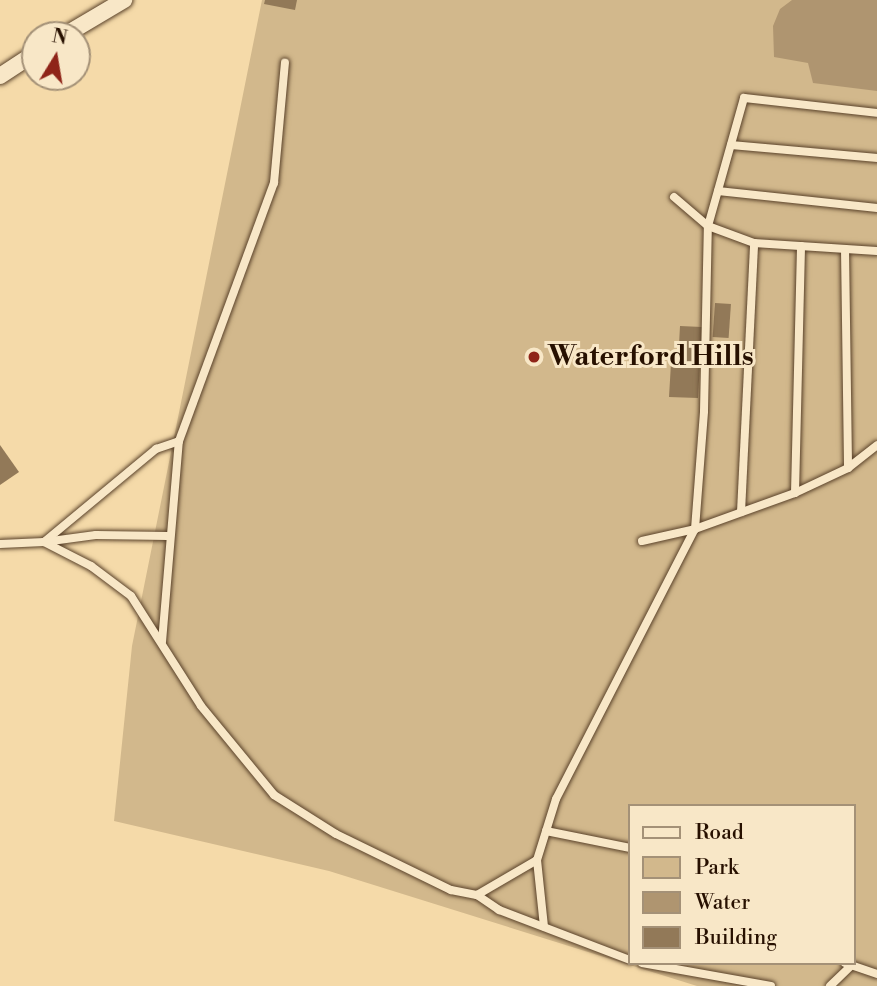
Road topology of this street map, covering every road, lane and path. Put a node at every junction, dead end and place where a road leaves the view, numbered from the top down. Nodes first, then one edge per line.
1 (124, 0) edge
2 (89, 21) edge
3 (285, 62) dead end
4 (21, 63) edge
5 (0, 76) edge
6 (877, 113) edge
7 (731, 145) junction
8 (877, 158) edge
9 (718, 191) junction
10 (674, 197) dead end
11 (877, 208) edge
12 (708, 226) junction
13 (754, 243) junction
14 (801, 246) junction
15 (845, 249) junction
16 (877, 251) edge
17 (180, 441) junction
18 (877, 445) edge
19 (848, 468) junction
20 (795, 493) junction
21 (741, 512) junction
22 (695, 529) junction
23 (168, 536) junction
24 (642, 541) dead end
25 (44, 542) junction
26 (0, 544) edge
27 (162, 642) junction
28 (546, 831) junction
29 (628, 848) edge
30 (537, 860) junction
31 (477, 895) junction
32 (544, 927) junction
33 (628, 959) edge
34 (653, 965) edge
35 (848, 965) edge
36 (877, 974) edge
37 (771, 986) edge
38 (830, 986) edge

1 - 2 street
3 - 17 lane
4 - 5 street
6 - 7 lane
7 - 8 lane
7 - 9 lane
9 - 11 lane
9 - 12 lane
10 - 12 lane
12 - 13 lane
12 - 22 lane
13 - 14 lane
13 - 21 lane
14 - 15 lane
14 - 20 lane
15 - 16 lane
15 - 19 lane
17 - 23 lane
17 - 25 lane
18 - 19 lane
19 - 20 lane
20 - 21 lane
21 - 22 lane
22 - 24 lane
22 - 28 lane
23 - 25 lane
23 - 27 lane
25 - 26 lane
25 - 27 lane
27 - 31 lane
28 - 29 lane
28 - 30 lane
30 - 31 lane
30 - 32 lane
31 - 32 lane
32 - 33 lane
34 - 37 lane
35 - 36 lane
35 - 38 lane

